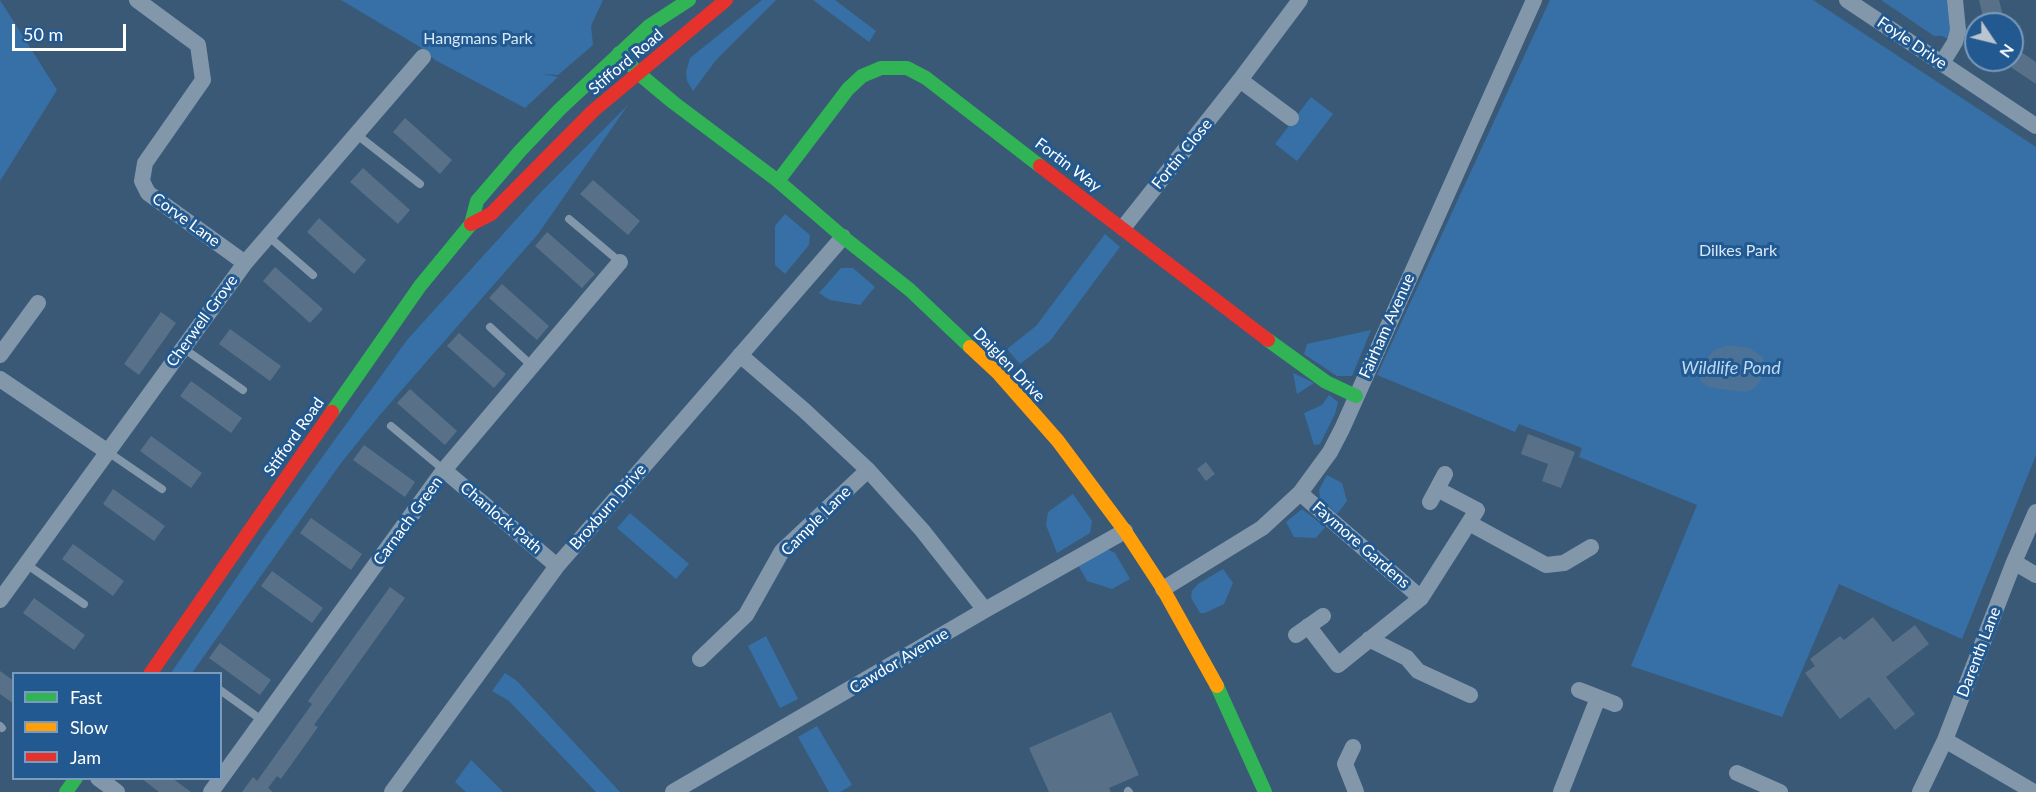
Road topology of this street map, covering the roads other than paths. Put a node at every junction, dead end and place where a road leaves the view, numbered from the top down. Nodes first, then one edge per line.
1 (137, 0) edge
2 (689, 0) edge
3 (726, 0) edge
4 (1300, 0) edge
5 (1534, 0) edge
6 (1847, 0) edge
7 (1954, 0) edge
8 (619, 53) junction
9 (423, 57) dead end
10 (1942, 63) junction
11 (638, 73) junction
12 (1240, 80) junction
13 (1291, 118) dead end
14 (2036, 126) edge
15 (356, 134) junction
16 (778, 181) junction
17 (420, 184) dead end
18 (569, 219) dead end
19 (471, 224) junction
20 (1123, 228) junction
21 (268, 236) junction
22 (843, 237) junction
23 (620, 262) joint
24 (245, 263) junction
25 (313, 275) dead end
26 (38, 303) dead end
27 (490, 327) dead end
28 (183, 348) junction
29 (0, 355) edge
30 (740, 355) junction
31 (533, 366) junction
32 (0, 380) edge
33 (243, 390) dead end
34 (1356, 396) junction
35 (391, 426) dead end
36 (108, 452) junction
37 (444, 470) junction
38 (868, 470) junction
39 (1437, 488) dead end
40 (162, 489) dead end
41 (1300, 493) junction
42 (2036, 512) edge
43 (1469, 523) junction
44 (1125, 531) junction
45 (1591, 547) dead end
46 (2014, 562) junction
47 (26, 564) junction
48 (557, 566) junction
49 (2036, 575) edge
50 (1163, 589) junction
51 (1421, 598) junction
52 (0, 600) edge
53 (84, 604) dead end
54 (985, 610) junction
55 (1323, 616) dead end
56 (1369, 639) junction
57 (700, 659) dead end
58 (151, 672) edge
59 (1579, 690) dead end
60 (222, 691) edge
61 (1470, 695) dead end
62 (1598, 698) junction
63 (1615, 704) dead end
64 (262, 721) junction
65 (1945, 740) junction
66 (1353, 747) dead end
67 (1737, 773) dead end
68 (222, 777) edge
69 (101, 780) edge
70 (117, 792) edge
71 (392, 792) edge
72 (673, 792) edge
73 (1265, 792) edge
74 (1356, 792) edge
75 (1561, 792) edge
76 (1780, 792) edge
77 (1920, 792) edge
78 (2034, 792) edge

1 - 24 street, Corve Lane
2 - 8 street, Stifford Road
3 - 11 street, Stifford Road
4 - 12 street, Fortin Close
5 - 34 street, Fairham Avenue
6 - 10 street, Foyle Drive
7 - 10 street
8 - 11 street, Daiglen Drive
8 - 19 street, Stifford Road
9 - 15 street, Cherwell Grove
10 - 14 street, Foyle Drive
11 - 16 street, Daiglen Drive
11 - 19 street, Stifford Road
12 - 13 street
12 - 20 street, Fortin Close
15 - 17 lane
15 - 21 street, Cherwell Grove
16 - 20 street, Fortin Way
16 - 22 street, Daiglen Drive
18 - 23 lane
19 - 58 street, Stifford Road
20 - 34 street, Fortin Way
21 - 24 street, Cherwell Grove
21 - 25 lane
22 - 30 street, Broxburn Drive
22 - 44 street, Daiglen Drive
23 - 31 street, Carnach Green
24 - 28 street, Cherwell Grove
26 - 29 street
27 - 31 lane
28 - 33 lane
28 - 36 street, Cherwell Grove
30 - 38 street
30 - 48 street, Broxburn Drive
31 - 37 street, Carnach Green
32 - 36 street
34 - 41 street, Fairham Avenue
35 - 37 lane
36 - 40 lane
36 - 47 street, Cherwell Grove
37 - 48 street, Chanlock Path
37 - 64 street, Carnach Green
38 - 54 street
38 - 57 street, Cample Lane
39 - 43 street
41 - 50 street, Fairham Avenue
41 - 51 street, Faymore Gardens
42 - 46 street, Darenth Lane
43 - 45 street
43 - 51 street, Faymore Gardens
44 - 50 street, Daiglen Drive
44 - 54 street, Cawdor Avenue
46 - 49 street
46 - 65 street, Darenth Lane
47 - 52 street, Cherwell Grove
47 - 53 lane
48 - 71 street, Broxburn Drive
50 - 73 street, Daiglen Drive
51 - 56 street, Faymore Gardens
54 - 72 street, Cawdor Avenue
55 - 56 street, Faymore Gardens
56 - 61 street
59 - 62 street
60 - 64 lane
62 - 63 street
62 - 75 street
64 - 68 street, Carnach Green
65 - 77 street, Darenth Lane
65 - 78 street
66 - 74 street
67 - 76 street
69 - 70 street

